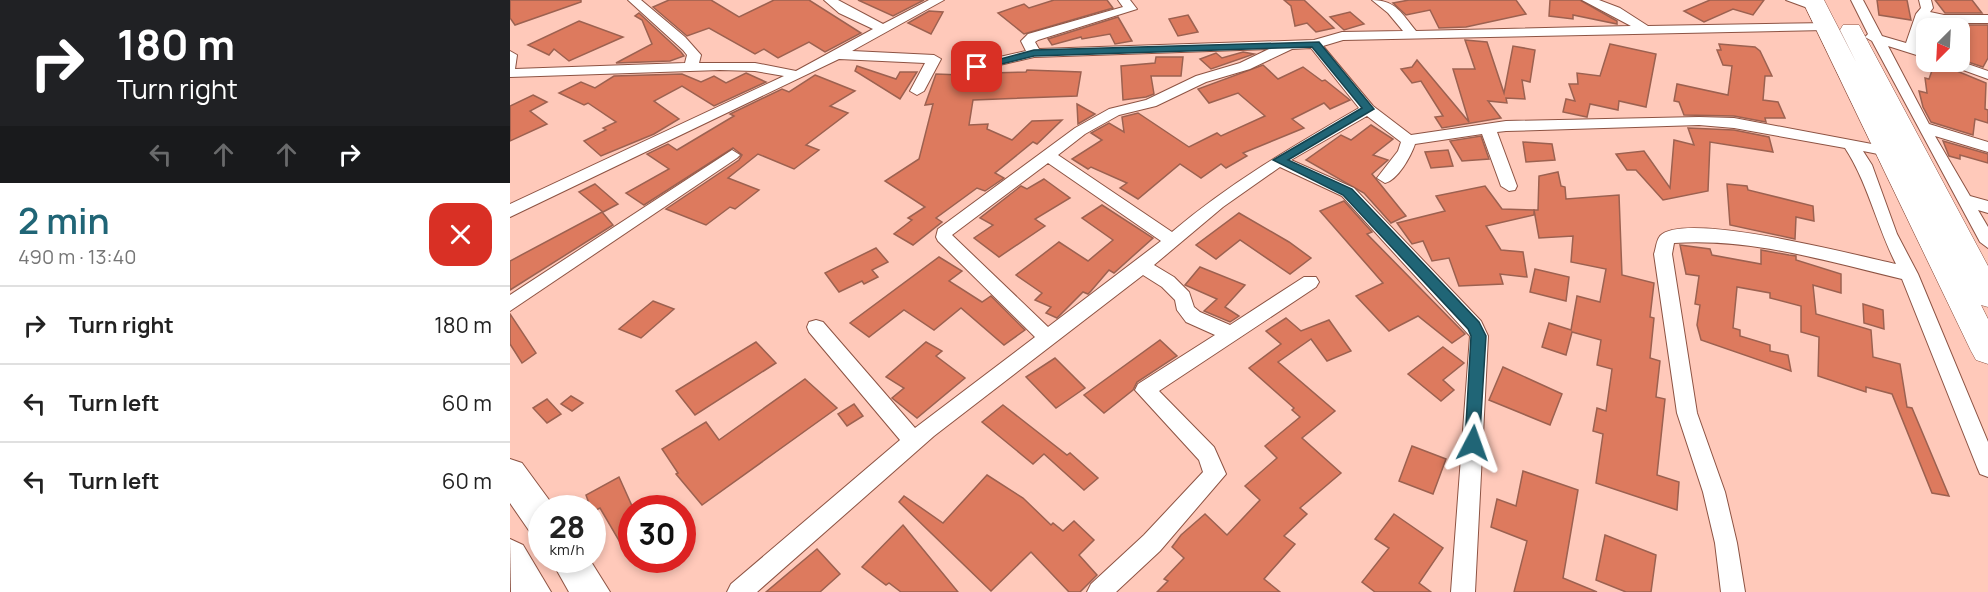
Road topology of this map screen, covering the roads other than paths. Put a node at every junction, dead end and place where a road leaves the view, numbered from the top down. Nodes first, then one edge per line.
1 (634, 0) edge
2 (830, 0) edge
3 (938, 0) edge
4 (1124, 0) edge
5 (1588, 0) edge
6 (1857, 0) edge
7 (1925, 0) edge
8 (1383, 1) edge
9 (1816, 7) edge
10 (1922, 14) junction
11 (1988, 19) edge
12 (1644, 29) junction
13 (885, 30) junction
14 (1413, 35) junction
15 (1865, 35) junction
16 (1291, 44) junction
17 (1315, 44) junction
18 (1911, 49) junction
19 (1916, 51) edge
20 (1034, 53) junction
21 (510, 55) edge
22 (837, 55) junction
23 (510, 66) edge
24 (691, 66) junction
25 (1970, 69) edge
26 (962, 70) dead end
27 (510, 73) edge
28 (798, 75) junction
29 (1988, 75) edge
30 (917, 91) dead end
31 (1369, 109) junction
32 (1485, 128) junction
33 (1923, 128) junction
34 (1409, 140) junction
35 (1851, 145) junction
36 (1988, 147) edge
37 (1888, 151) junction
38 (1047, 154) junction
39 (732, 155) dead end
40 (1279, 160) junction
41 (1385, 178) dead end
42 (1509, 186) dead end
43 (1988, 207) edge
44 (510, 211) edge
45 (1957, 211) junction
46 (1984, 236) edge
47 (1173, 241) junction
48 (1142, 266) junction
49 (1909, 274) junction
50 (1310, 282) dead end
51 (1988, 296) edge
52 (510, 304) edge
53 (816, 327) dead end
54 (1229, 333) junction
55 (1046, 337) junction
56 (1988, 351) edge
57 (914, 441) junction
58 (1988, 466) edge
59 (510, 474) edge
60 (528, 500) edge
61 (510, 557) edge
62 (578, 573) edge
63 (532, 592) edge
64 (591, 592) edge
65 (739, 592) edge
66 (1099, 592) edge
67 (1463, 592) edge
68 (1733, 592) edge

1 - 24 street
2 - 13 street
3 - 13 street
4 - 20 street
5 - 12 street
6 - 15 street
7 - 10 street
8 - 14 street
9 - 12 street
9 - 15 highway
9 - 37 highway
10 - 11 street
10 - 18 street
12 - 14 street
13 - 22 street
14 - 17 street
15 - 18 street
15 - 33 street
15 - 45 highway
16 - 17 street
16 - 20 street
16 - 38 street
17 - 31 street
18 - 19 street
20 - 26 street
21 - 23 street
22 - 28 street
22 - 30 street
24 - 27 street
24 - 28 street
25 - 29 street
28 - 44 street
31 - 34 street
31 - 40 street
32 - 34 street
32 - 35 street
32 - 42 street
33 - 36 street
33 - 45 street
34 - 41 street
35 - 37 street
35 - 49 street
37 - 56 highway
38 - 47 street
38 - 55 street
39 - 52 street
40 - 47 street
40 - 67 street
43 - 45 street
45 - 46 street
45 - 46 street
45 - 51 highway
47 - 48 street
48 - 54 street
48 - 55 street
49 - 58 street
49 - 68 street
50 - 54 street
53 - 57 street
54 - 66 street
55 - 57 street
57 - 65 street
59 - 60 main road
61 - 63 main road
62 - 64 main road

